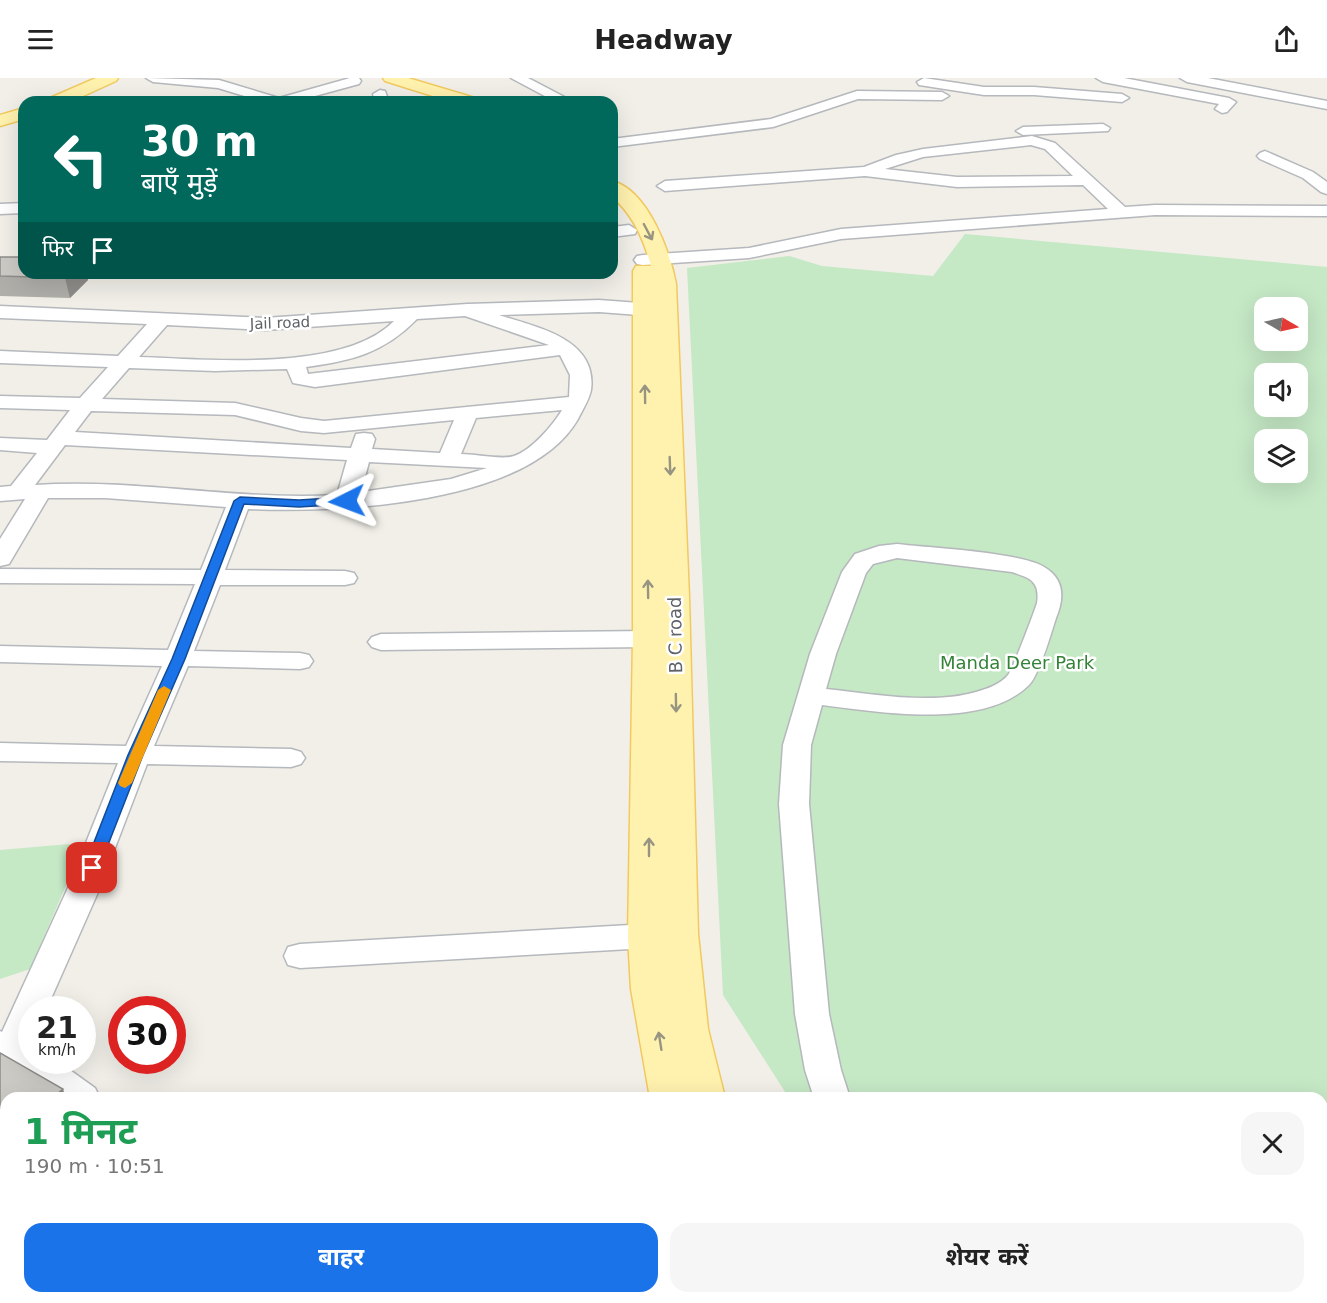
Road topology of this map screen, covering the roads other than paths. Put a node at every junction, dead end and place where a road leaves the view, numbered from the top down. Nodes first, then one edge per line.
1 (110, 78) edge
2 (153, 78) edge
3 (372, 78) edge
4 (391, 78) edge
5 (518, 78) edge
6 (1103, 78) edge
7 (1187, 78) edge
8 (1259, 78) edge
9 (1072, 80) dead end
10 (354, 81) dead end
11 (910, 81) dead end
12 (967, 83) edge
13 (1318, 89) dead end
14 (1064, 93) junction
15 (70, 96) edge
16 (259, 96) edge
17 (300, 96) edge
18 (430, 96) edge
19 (450, 96) edge
20 (555, 96) edge
21 (942, 96) dead end
22 (1122, 98) dead end
23 (1327, 105) edge
24 (1222, 109) dead end
25 (18, 115) edge
26 (0, 121) edge
27 (1103, 128) dead end
28 (1057, 129) junction
29 (962, 133) dead end
30 (618, 134) edge
31 (645, 139) junction
32 (618, 142) edge
33 (1050, 146) junction
34 (1265, 156) dead end
35 (866, 171) junction
36 (1086, 180) junction
37 (665, 186) dead end
38 (1327, 189) edge
39 (618, 193) edge
40 (18, 208) edge
41 (0, 209) edge
42 (1327, 210) edge
43 (1121, 212) junction
44 (618, 222) edge
45 (652, 259) junction
46 (467, 310) junction
47 (0, 312) edge
48 (412, 313) junction
49 (655, 317) junction
50 (161, 320) junction
51 (302, 323) junction
52 (239, 324) junction
53 (567, 348) junction
54 (0, 357) edge
55 (122, 362) junction
56 (295, 363) junction
57 (220, 365) junction
58 (0, 402) edge
59 (577, 402) junction
60 (85, 405) junction
61 (468, 413) junction
62 (369, 423) junction
63 (55, 443) junction
64 (0, 444) edge
65 (359, 455) junction
66 (448, 459) junction
67 (518, 463) junction
68 (20, 493) edge
69 (240, 501) junction
70 (347, 501) junction
71 (660, 550) junction
72 (0, 559) edge
73 (0, 576) edge
74 (209, 577) junction
75 (345, 578) dead end
76 (649, 639) junction
77 (381, 642) dead end
78 (0, 654) edge
79 (178, 659) junction
80 (300, 661) dead end
81 (811, 696) junction
82 (0, 752) edge
83 (136, 755) junction
84 (291, 758) dead end
85 (663, 935) junction
86 (300, 957) dead end
87 (6, 1047) edge
88 (72, 1092) edge
89 (671, 1092) edge
90 (702, 1092) edge
91 (830, 1092) edge

1 - 15 main road
2 - 16 street
3 - 18 main road
4 - 19 main road
5 - 20 street
6 - 24 street
7 - 23 street
8 - 13 street
9 - 14 street
10 - 17 street
11 - 12 street
12 - 14 street
14 - 22 street
21 - 31 street
25 - 26 main road
27 - 28 street
28 - 29 street
28 - 33 street
30 - 31 street
31 - 32 street
33 - 35 street
33 - 36 street
34 - 38 street
35 - 36 street
35 - 37 street
36 - 43 street
39 -> 45 main road
40 - 41 street
42 - 43 street
43 - 45 street
44 - 45 main road
45 - 49 main road, B C road
46 - 48 street, Jail road
46 - 49 street, Jail road
46 - 53 street
47 - 50 street, Jail road
48 - 51 street, Jail road
48 - 56 street
49 - 71 main road, B C road
50 - 52 street, Jail road
50 - 55 street
51 - 52 street, Jail road
51 - 56 street
52 - 57 street
53 - 56 street
53 - 59 street
54 - 55 street
55 - 57 street
55 - 60 street
56 - 57 street
58 - 60 street
59 - 61 street
59 - 67 street
60 - 62 street
60 - 63 street
61 - 62 street
61 - 66 street
62 - 65 street
63 - 64 street
63 - 65 street
63 - 68 street
65 - 66 street
65 - 70 street
66 - 67 street
67 - 70 street
68 - 69 street
68 - 72 street
69 - 70 street
69 - 74 street
76 -> 71 main road
71 -> 85 main road, B C road
73 - 74 street
74 - 75 street
74 - 79 street
76 - 77 street
85 -> 76 main road
78 - 79 street
79 - 80 street
79 - 83 street
81 - 81 street
81 - 91 street
82 - 83 street
83 - 84 street
83 - 87 street
85 - 86 street
89 -> 85 main road
85 - 90 main road, B C road
87 - 88 street

